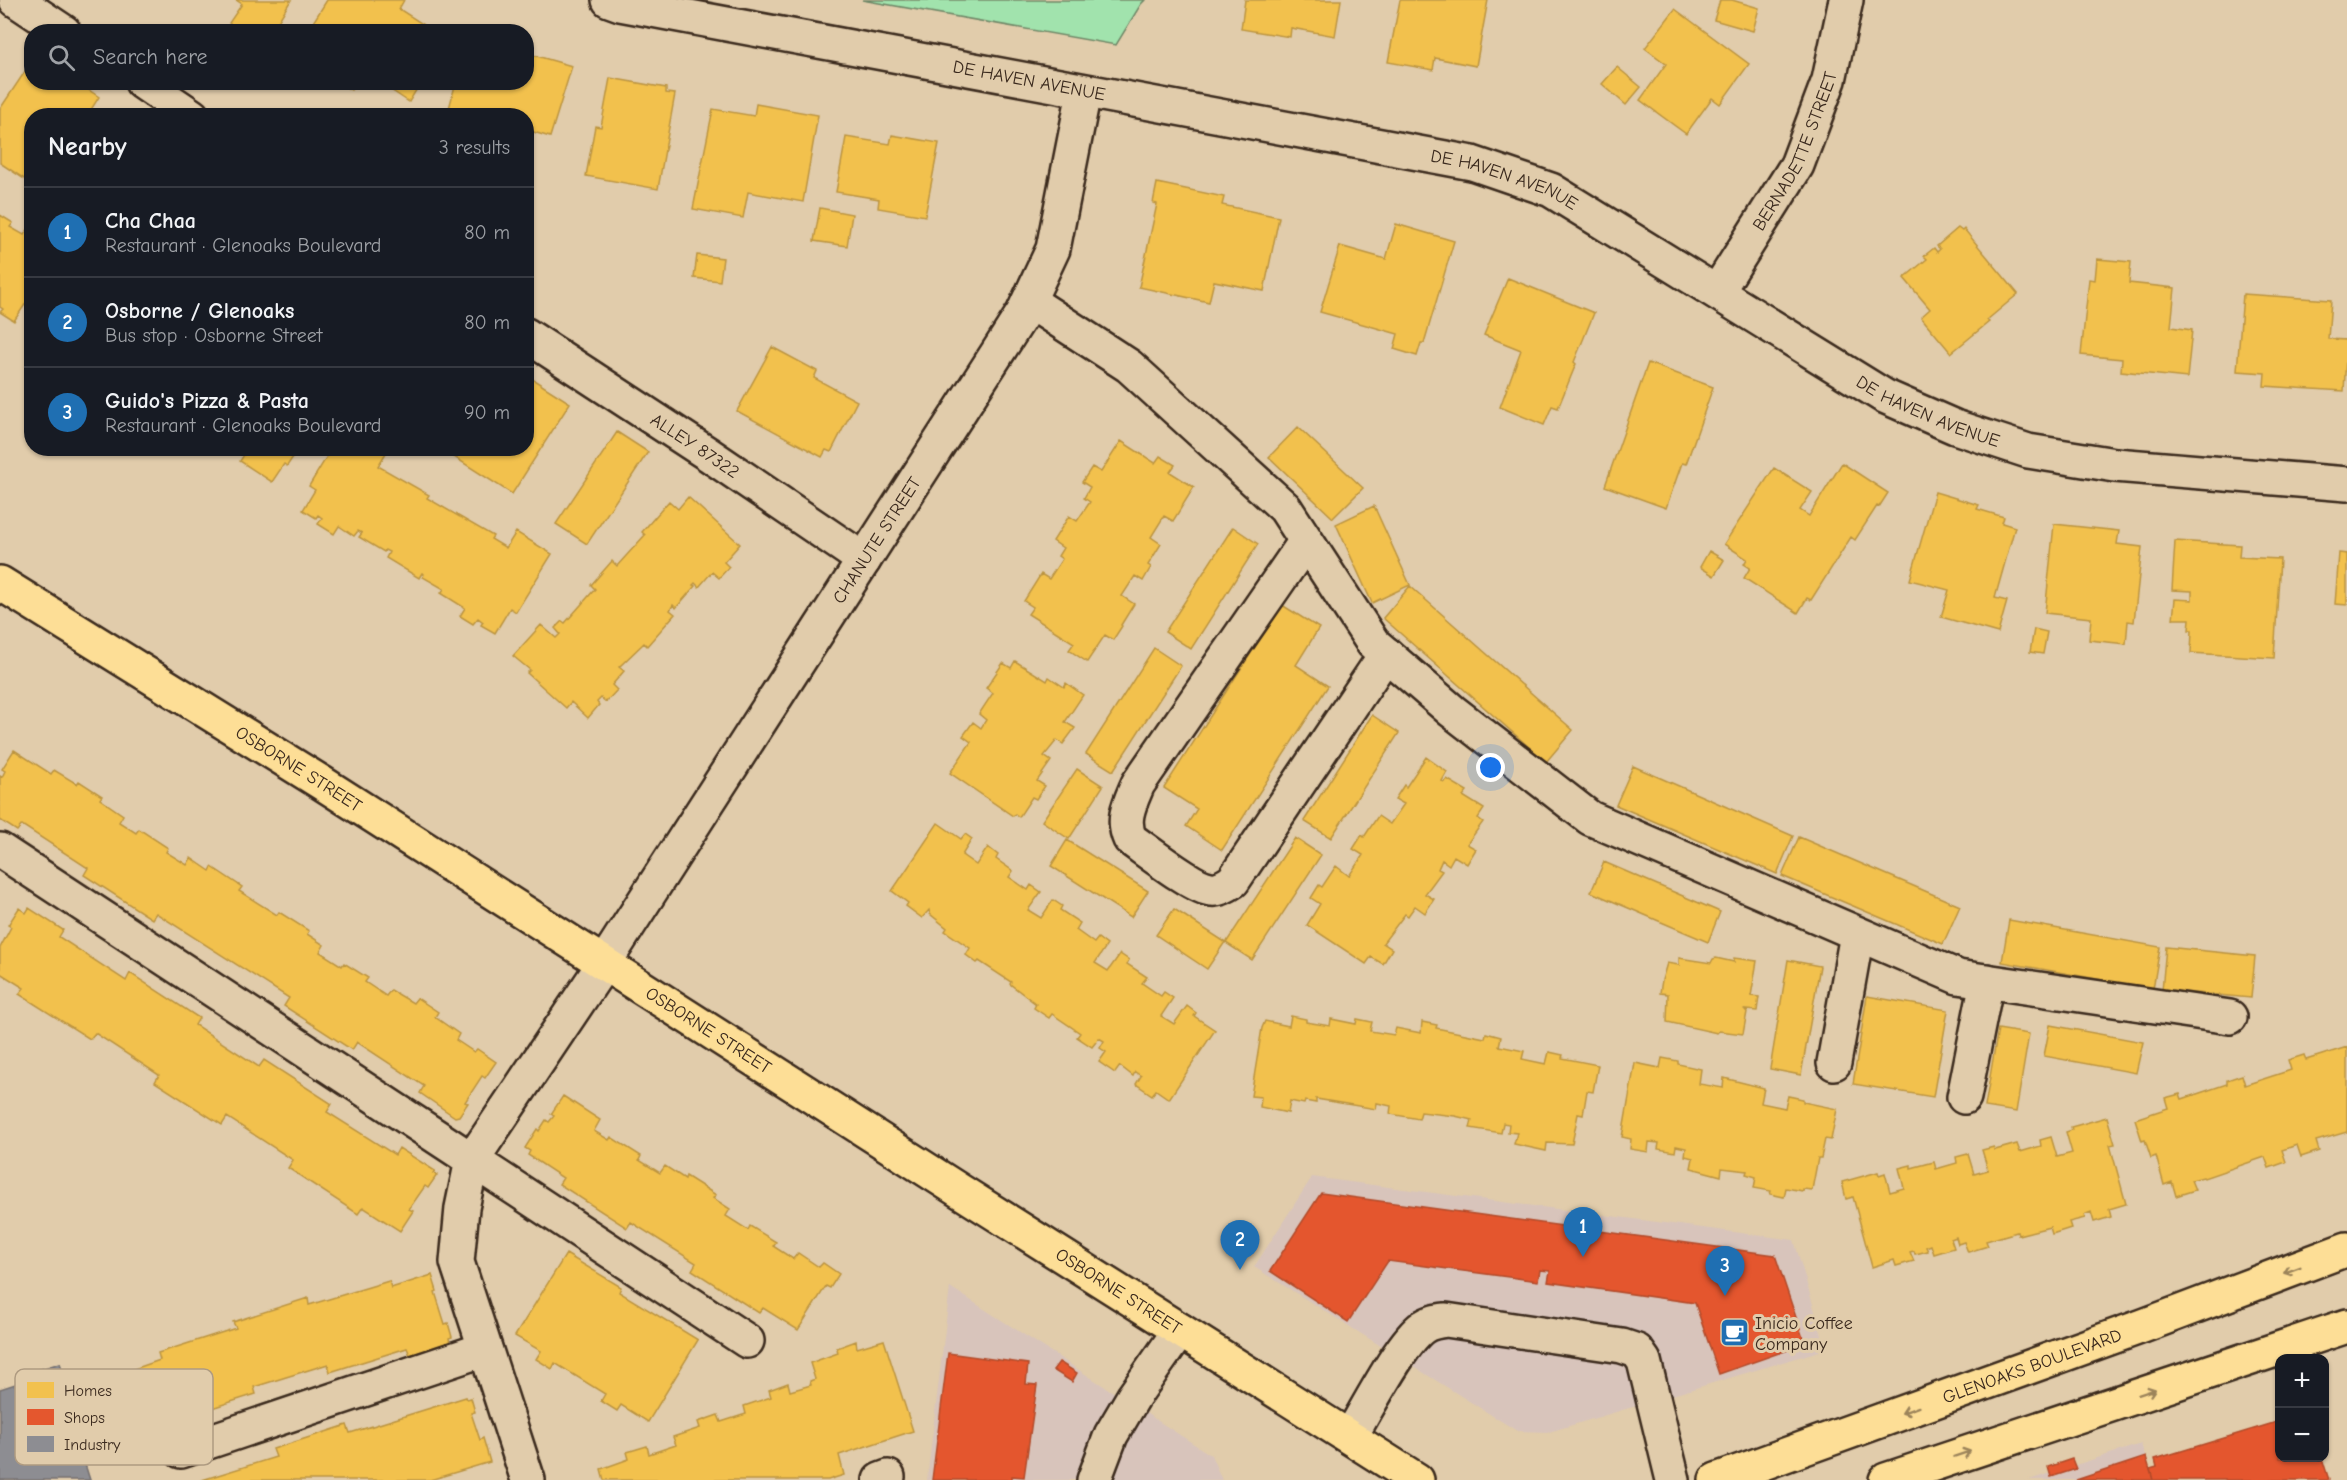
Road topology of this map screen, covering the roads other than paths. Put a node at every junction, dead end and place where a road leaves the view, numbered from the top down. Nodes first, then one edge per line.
1 (16, 0) edge
2 (609, 0) edge
3 (1846, 0) edge
4 (52, 24) edge
5 (154, 90) edge
6 (1084, 92) junction
7 (180, 108) edge
8 (1717, 292) junction
9 (1029, 301) junction
10 (534, 340) edge
11 (2347, 483) edge
12 (1306, 540) junction
13 (864, 560) junction
14 (0, 583) edge
15 (1386, 654) junction
16 (0, 850) edge
17 (1857, 933) junction
18 (605, 962) junction
19 (1987, 981) junction
20 (2230, 1017) dead end
21 (1834, 1062) dead end
22 (1964, 1096) dead end
23 (472, 1160) junction
24 (2347, 1249) edge
25 (2347, 1326) edge
26 (1180, 1330) junction
27 (747, 1341) dead end
28 (485, 1349) junction
29 (1350, 1437) junction
30 (213, 1440) edge
31 (528, 1480) edge
32 (1094, 1480) edge
33 (1417, 1480) edge
34 (1673, 1480) edge
35 (1716, 1480) edge
36 (1886, 1480) edge

1 - 4 street
2 - 6 street, DE HAVEN AVENUE
3 - 8 street, BERNADETTE STREET
5 - 7 street
6 - 8 street, DE HAVEN AVENUE
6 - 9 street, CHANUTE STREET
8 - 11 street, DE HAVEN AVENUE
9 - 12 street
9 - 13 street, CHANUTE STREET
10 - 13 street, ALLEY 87322
12 - 15 street
12 - 15 street
13 - 18 street, CHANUTE STREET
14 - 18 main road, OSBORNE STREET
15 - 17 street
16 - 23 street
17 - 19 street
17 - 21 street
18 - 23 street, CHANUTE STREET
18 - 26 main road, OSBORNE STREET
19 - 20 street
19 - 22 street
23 - 27 street
23 - 28 street
24 -> 35 main road, GLENOAKS BOULEVARD
36 -> 25 main road
26 - 29 main road, OSBORNE STREET
26 - 32 street
28 - 30 street
28 - 31 street
29 - 33 main road, OSBORNE STREET
29 - 34 street

